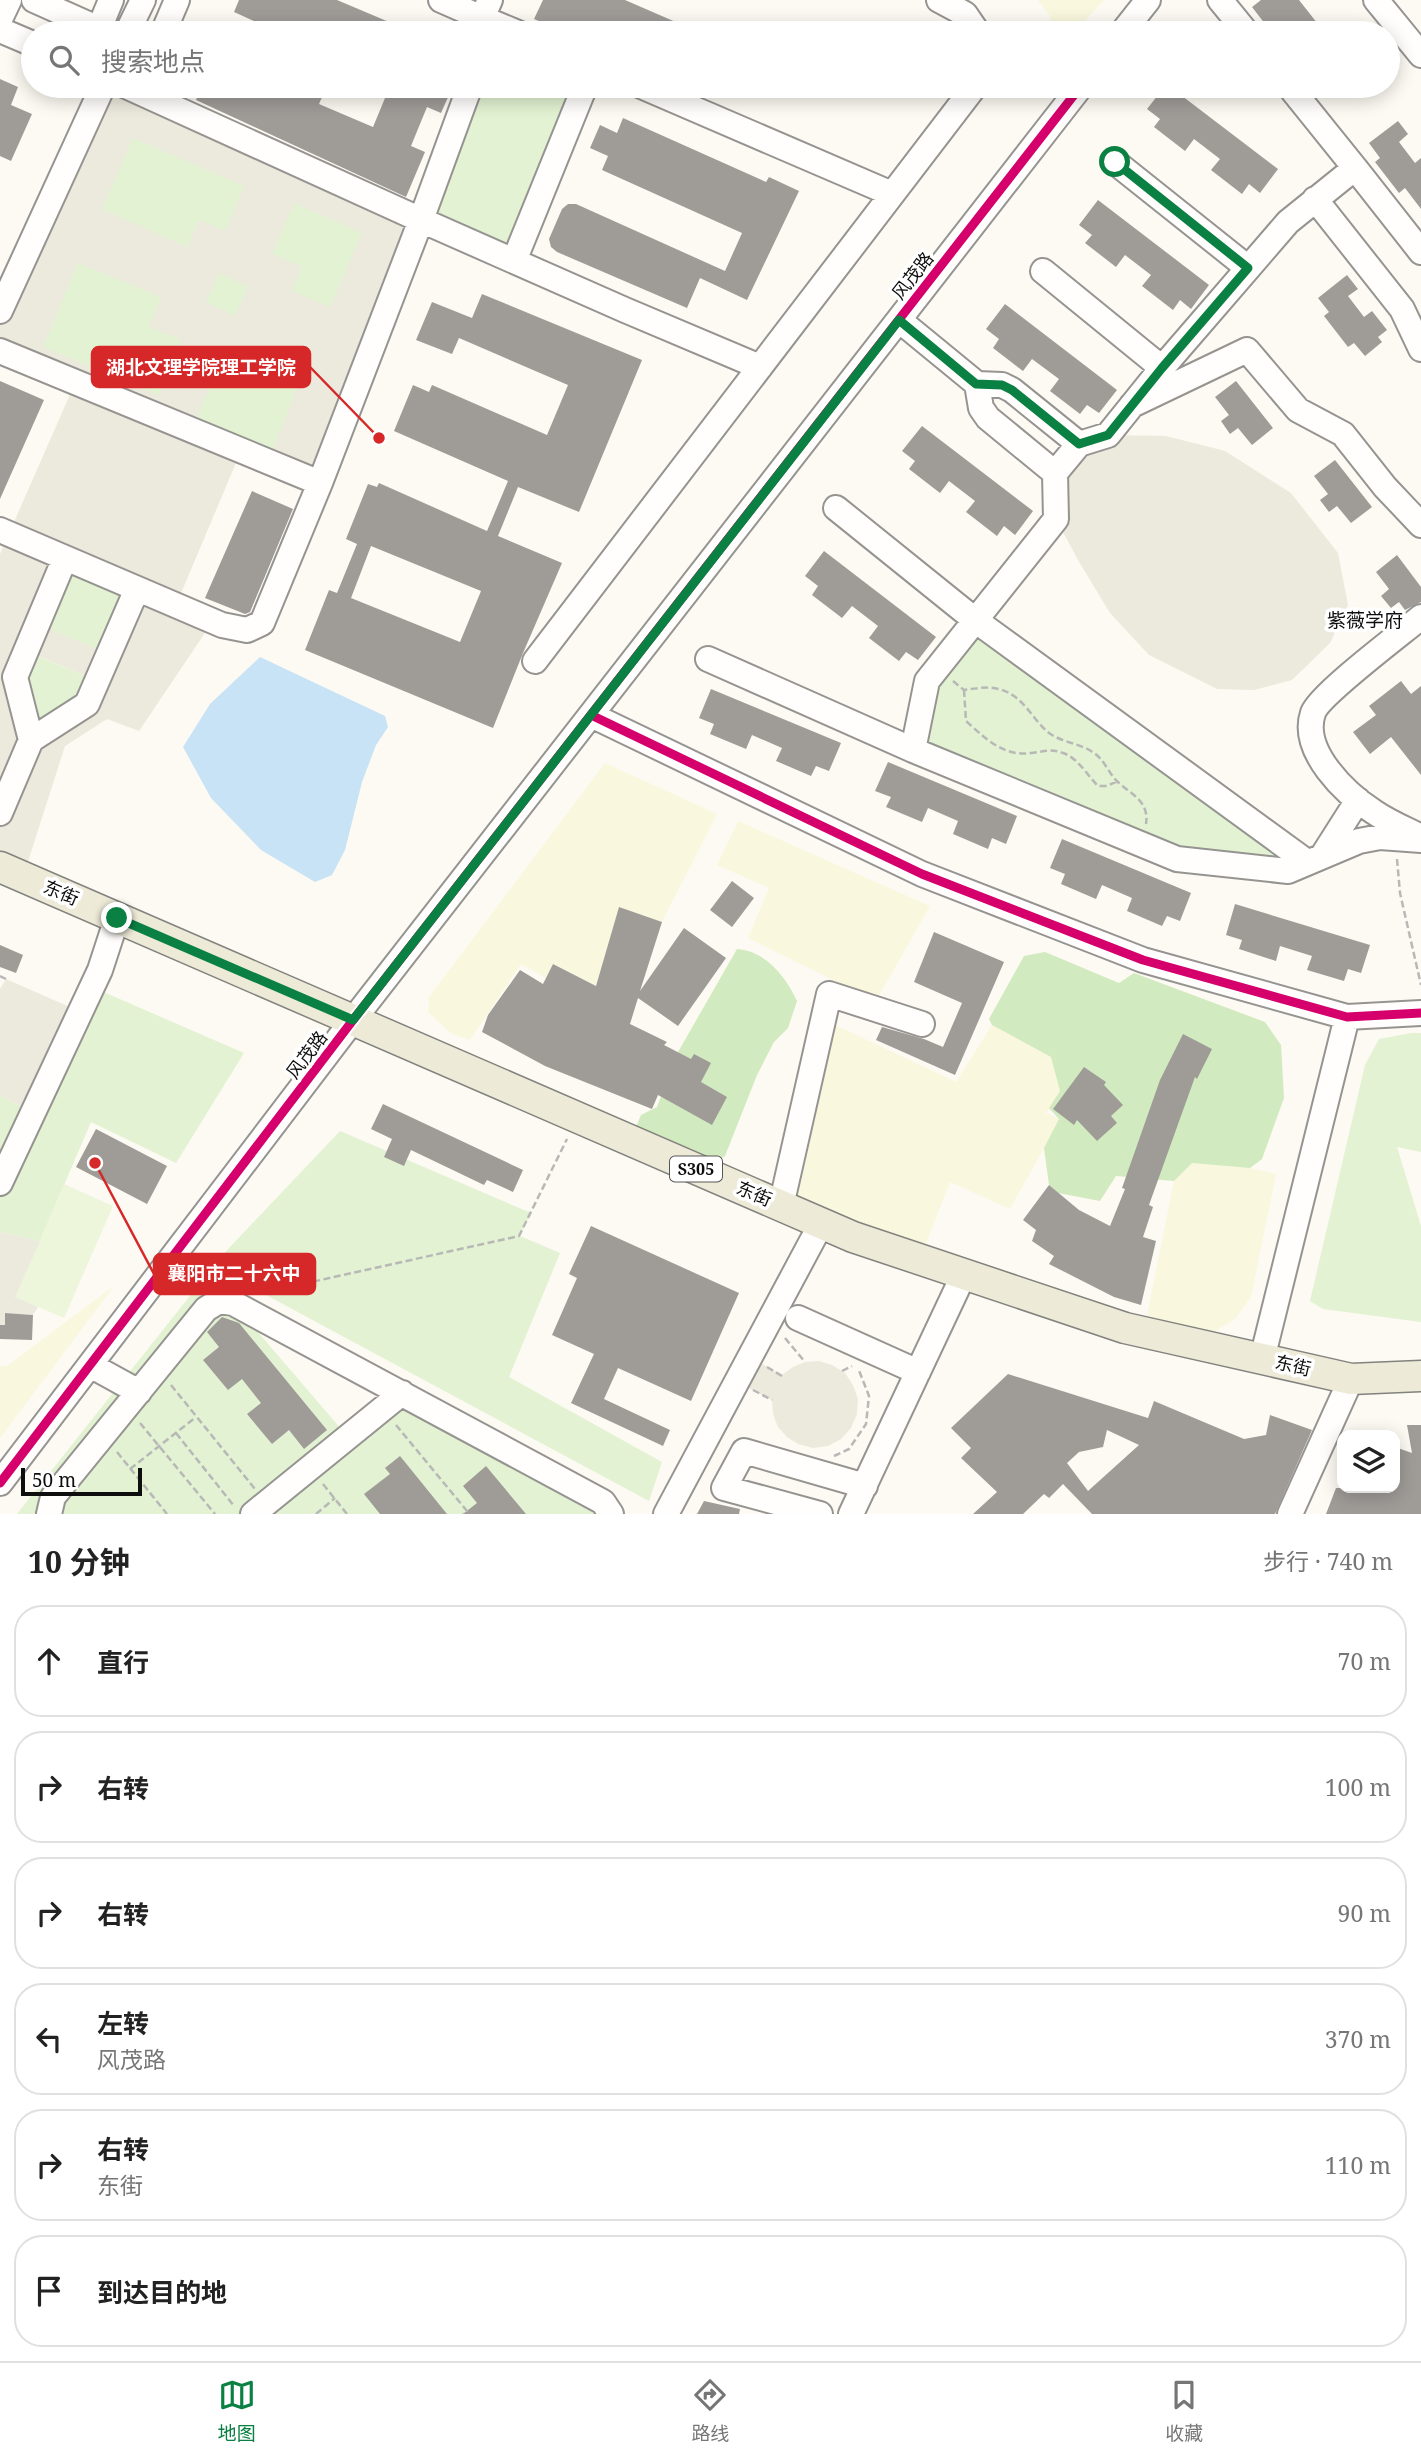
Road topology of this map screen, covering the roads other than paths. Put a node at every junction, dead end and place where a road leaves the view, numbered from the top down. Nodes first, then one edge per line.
1 (9, 0) edge
2 (35, 0) edge
3 (111, 0) edge
4 (143, 0) edge
5 (177, 0) edge
6 (441, 0) edge
7 (939, 0) edge
8 (1148, 0) edge
9 (1220, 0) edge
10 (1380, 3) edge
11 (77, 9) edge
12 (485, 17) edge
13 (0, 19) edge
14 (92, 21) edge
15 (106, 21) edge
16 (133, 21) edge
17 (168, 21) edge
18 (970, 21) edge
19 (1131, 21) edge
20 (1237, 21) edge
21 (1394, 21) edge
22 (1400, 28) edge
23 (0, 30) edge
24 (21, 39) edge
25 (1421, 55) edge
26 (98, 98) edge
27 (152, 98) edge
28 (466, 98) edge
29 (580, 98) edge
30 (668, 98) edge
31 (966, 98) edge
32 (1072, 98) edge
33 (1299, 98) edge
34 (1115, 162) dead end
35 (1355, 168) junction
36 (892, 194) junction
37 (1315, 200) junction
38 (421, 220) junction
39 (1421, 252) edge
40 (514, 261) junction
41 (1248, 268) junction
42 (1042, 271) dead end
43 (0, 311) edge
44 (899, 320) junction
45 (1421, 349) edge
46 (0, 351) edge
47 (760, 367) junction
48 (1162, 368) junction
49 (976, 384) junction
50 (1132, 405) junction
51 (1079, 444) junction
52 (1055, 473) junction
53 (320, 483) junction
54 (836, 508) dead end
55 (1421, 525) edge
56 (0, 530) edge
57 (65, 558) junction
58 (136, 589) junction
59 (1421, 617) edge
60 (975, 620) junction
61 (708, 659) dead end
62 (535, 661) dead end
63 (591, 715) junction
64 (31, 740) junction
65 (913, 750) junction
66 (1358, 800) junction
67 (0, 813) edge
68 (1421, 839) edge
69 (1315, 858) junction
70 (0, 867) edge
71 (117, 918) junction
72 (1421, 1013) edge
73 (1347, 1017) junction
74 (353, 1020) junction
75 (922, 1024) dead end
76 (0, 1183) edge
77 (781, 1206) junction
78 (821, 1224) junction
79 (964, 1274) junction
80 (797, 1318) dead end
81 (1262, 1359) junction
82 (90, 1365) junction
83 (918, 1372) junction
84 (1421, 1376) edge
85 (1351, 1379) junction
86 (133, 1400) junction
87 (392, 1401) junction
88 (0, 1483) edge
89 (864, 1486) junction
90 (260, 1508) edge
91 (49, 1514) edge
92 (611, 1514) edge
93 (666, 1514) edge
94 (820, 1514) edge
95 (851, 1514) edge
96 (1290, 1514) edge

1 - 13 street
2 - 11 street
3 - 15 street
4 - 16 street
5 - 17 street
6 - 12 street
7 - 18 street
8 - 19 street
9 - 20 street
10 - 21 street
11 - 14 street
22 - 25 street
23 - 24 street
26 - 43 street
27 - 38 street
28 - 38 street
29 - 40 street
30 - 36 street
31 - 36 street
32 - 44 street, 风茂路
33 - 35 street
34 - 41 street
35 - 37 street
35 - 39 street
36 - 47 street
37 - 41 street
37 - 45 street
38 - 40 street
38 - 53 street
40 - 47 street
41 - 48 street
42 - 48 street
44 - 49 street
44 - 63 street, 风茂路
46 - 53 street
47 - 62 street
48 - 50 street
49 - 51 street
49 - 52 street
50 - 51 street
50 - 55 street
51 - 52 street
52 - 60 street
53 - 58 street
54 - 60 street
56 - 57 street
57 - 58 street
57 - 64 street
58 - 64 street
59 - 66 street
60 - 65 street
60 - 69 street
61 - 65 street
63 - 73 street
63 - 74 street, 风茂路
64 - 67 street
65 - 69 street
66 - 68 street
66 - 69 street
68 - 69 street
70 - 71 main road, 东街 / S305
71 - 74 main road, 东街 / S305
71 - 76 street
72 - 73 street
73 - 81 street
74 - 77 main road, 东街 / S305
74 - 82 street, 风茂路
75 - 77 street
77 - 78 main road, 东街 / S305
78 - 79 main road, 东街 / S305
78 - 93 street
79 - 81 main road, 东街 / S305
79 - 83 street
80 - 83 street
81 - 85 main road, 东街 / S305
82 - 86 street
82 - 88 street, 风茂路
83 - 89 street
84 - 85 main road, 东街 / S305
85 - 96 street
86 - 87 street
86 - 91 street
87 - 90 street
87 - 92 street
89 - 94 street
89 - 95 street

